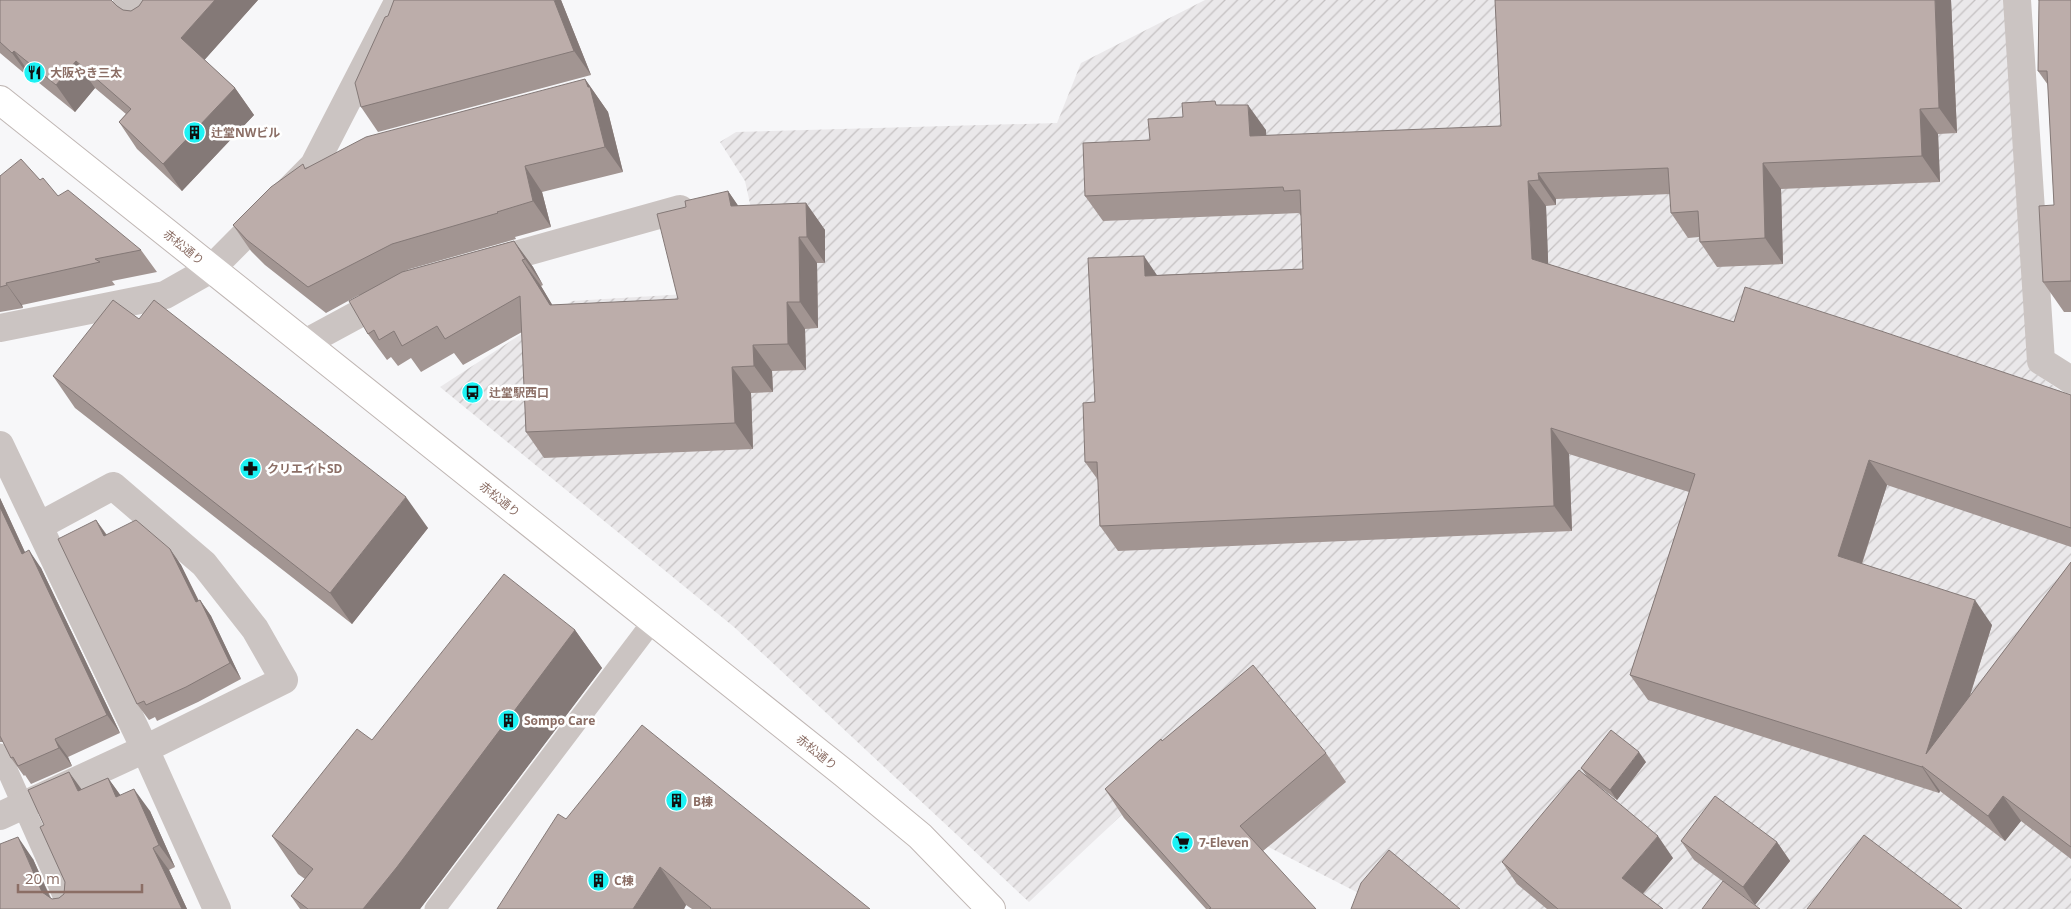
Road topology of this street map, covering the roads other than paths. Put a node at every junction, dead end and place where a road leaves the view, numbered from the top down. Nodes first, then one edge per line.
1 (127, 0) edge
2 (399, 0) edge
3 (2017, 0) edge
4 (147, 22) edge
5 (0, 100) edge
6 (342, 158) edge
7 (314, 165) junction
8 (680, 209) edge
9 (211, 269) junction
10 (461, 270) edge
11 (414, 284) edge
12 (0, 328) edge
13 (305, 343) junction
14 (2071, 380) edge
15 (0, 445) edge
16 (39, 526) junction
17 (653, 621) junction
18 (145, 749) junction
19 (0, 754) edge
20 (11, 811) edge
21 (69, 909) edge
22 (217, 909) edge
23 (435, 909) edge
24 (991, 909) edge

1 - 4 street
2 - 7 street
3 - 14 street
5 - 9 street, 赤松通り
6 - 7 street
7 - 9 street
8 - 10 street
9 - 12 street
9 - 13 street, 赤松通り
11 - 13 street
13 - 17 street, 赤松通り
15 - 16 street
16 - 18 street
16 - 18 street
17 - 23 lane
17 - 24 street, 赤松通り
18 - 20 street
18 - 22 street
19 - 20 lane
20 - 21 lane

